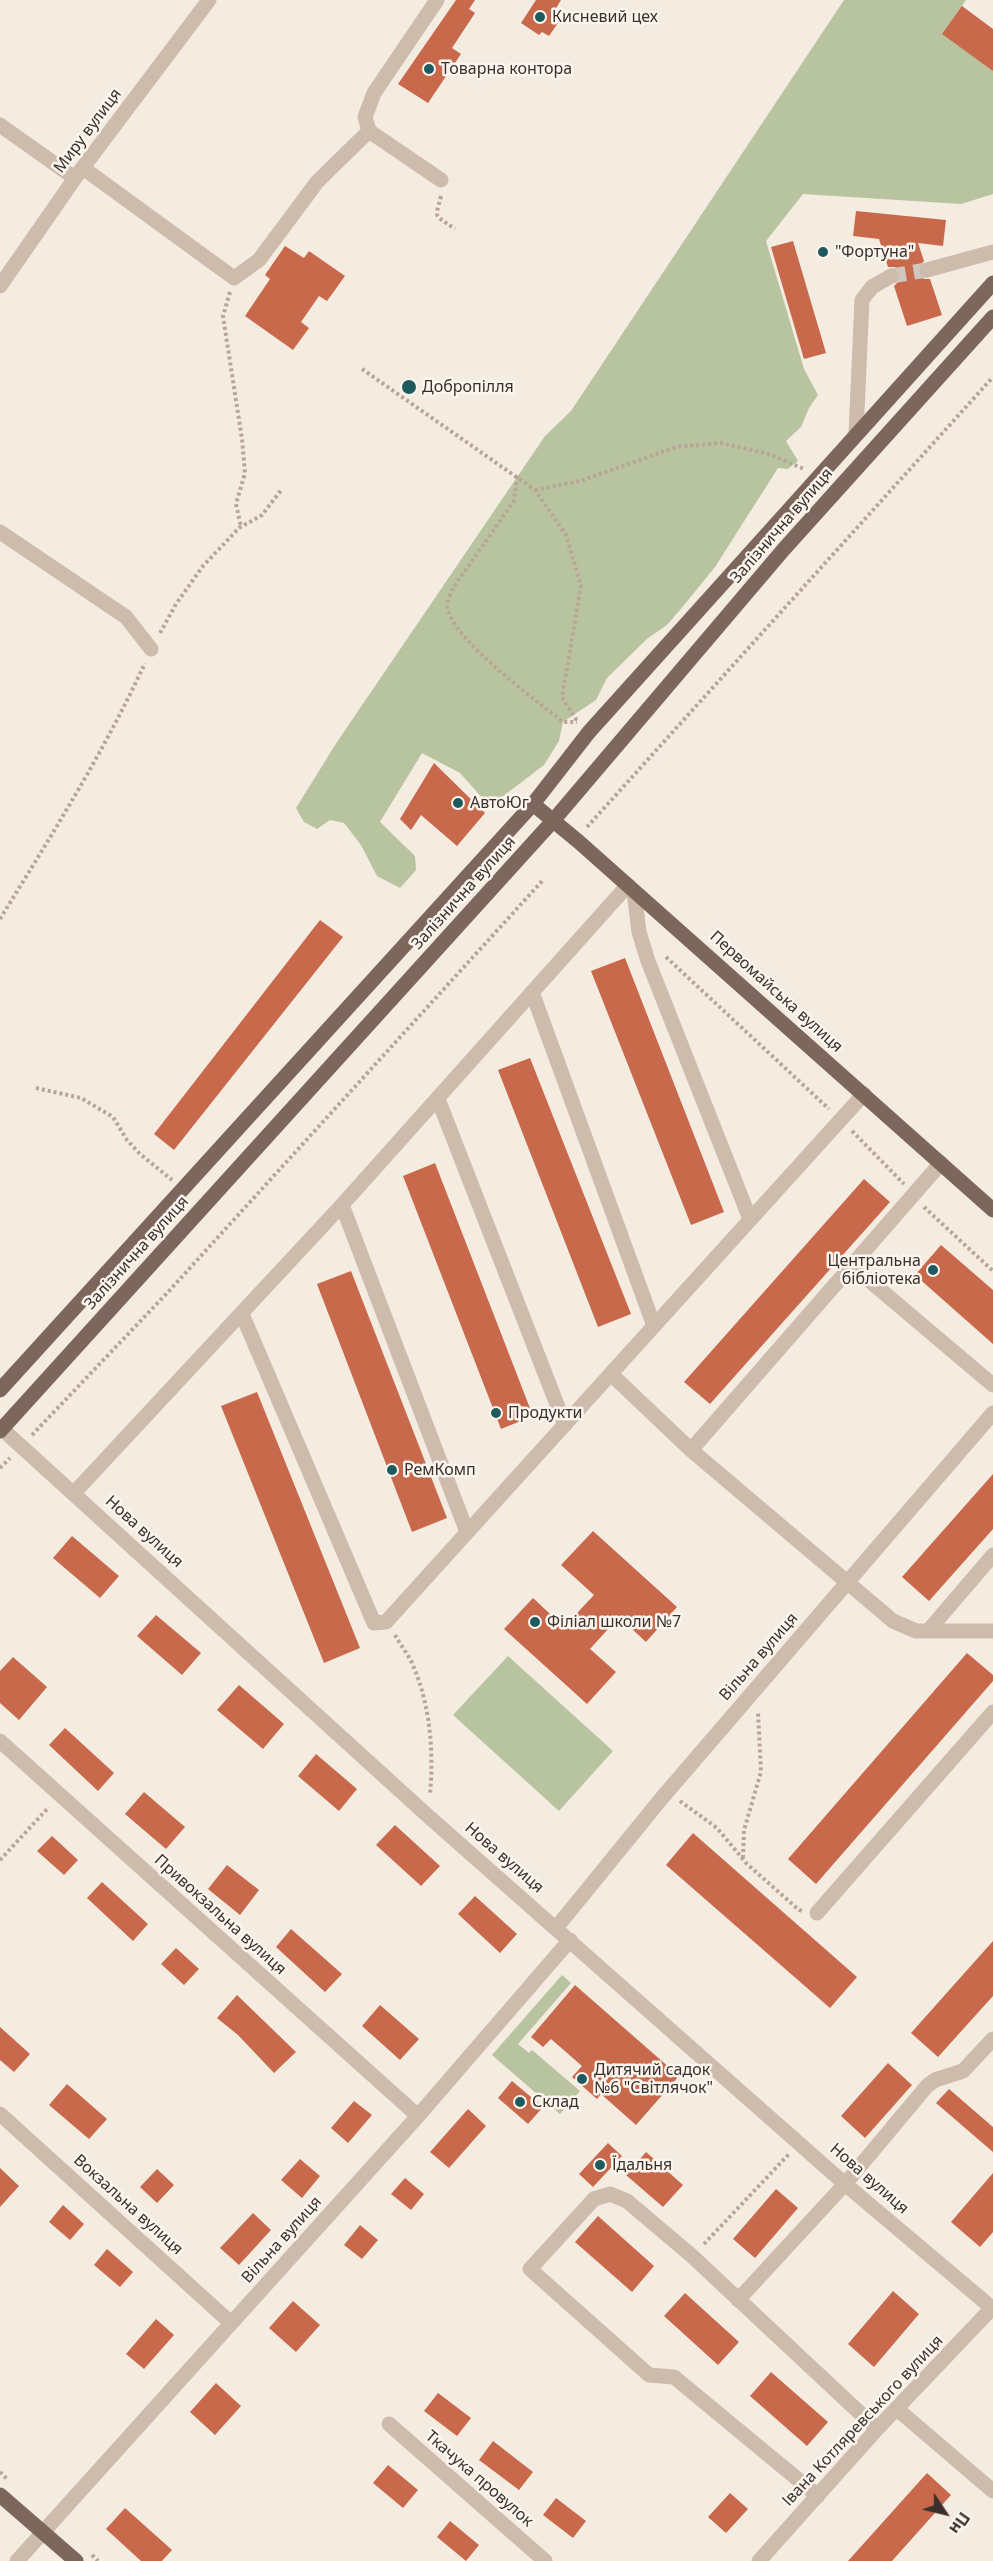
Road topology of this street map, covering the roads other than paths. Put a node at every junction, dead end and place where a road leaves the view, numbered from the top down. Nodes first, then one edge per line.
1 (209, 0) edge
2 (437, 0) edge
3 (0, 124) edge
4 (369, 131) junction
5 (79, 173) junction
6 (441, 180) road end
7 (993, 252) edge
8 (927, 270) tunnel mouth
9 (891, 276) tunnel mouth
10 (993, 283) edge
11 (0, 286) edge
12 (993, 317) edge
13 (856, 434) junction
14 (0, 532) edge
15 (151, 649) road end
16 (533, 804) junction
17 (552, 822) junction
18 (631, 888) junction
19 (532, 992) junction
20 (864, 1094) junction
21 (438, 1099) junction
22 (941, 1163) junction
23 (342, 1205) junction
24 (993, 1210) edge
25 (750, 1219) junction
26 (851, 1265) junction
27 (242, 1314) junction
28 (654, 1326) junction
29 (611, 1374) junction
30 (993, 1385) edge
31 (0, 1390) edge
32 (993, 1413) edge
33 (565, 1425) junction
34 (1, 1429) edge
35 (691, 1450) junction
36 (74, 1493) junction
37 (467, 1532) junction
38 (993, 1555) edge
39 (847, 1583) junction
40 (928, 1631) junction
41 (993, 1631) edge
42 (993, 1712) edge
43 (0, 1741) edge
44 (817, 1913) road end
45 (556, 1928) junction
46 (570, 1940) junction
47 (993, 2039) edge
48 (0, 2114) edge
49 (418, 2116) junction
50 (845, 2184) junction
51 (738, 2300) junction
52 (993, 2307) edge
53 (231, 2323) junction
54 (897, 2409) junction
55 (389, 2424) dead end
56 (878, 2429) junction
57 (991, 2484) edge
58 (0, 2495) edge
59 (818, 2496) junction
60 (43, 2532) junction
61 (16, 2561) edge
62 (76, 2561) edge
63 (545, 2561) edge
64 (759, 2561) edge

1 - 5 street, Миру вулиця
2 - 4 street
3 - 5 street
4 - 5 street
4 - 6 street
5 - 11 street, Миру вулиця
7 - 8 street
9 - 13 street
10 - 13 main road, Залізнична вулиця
12 - 17 main road, Залізнична вулиця
13 - 16 main road, Залізнична вулиця
14 - 15 street
16 - 17 main road, Первомайська вулиця
16 - 31 main road, Залізнична вулиця
17 - 18 main road, Первомайська вулиця
17 - 34 main road, Залізнична вулиця
18 - 19 street
18 - 20 main road, Первомайська вулиця
18 - 25 street
19 - 21 street
19 - 28 street
20 - 22 main road, Первомайська вулиця
20 - 25 street
21 - 23 street
21 - 33 street
22 - 24 main road, Первомайська вулиця
22 - 26 street
23 - 27 street
23 - 37 street
25 - 28 street
26 - 30 street
26 - 35 street
27 - 36 street
27 - 37 street
28 - 29 street
29 - 33 street
29 - 35 street
32 - 39 street, Вільна вулиця
33 - 37 street
34 - 36 street, Нова вулиця
35 - 39 street
36 - 45 street, Нова вулиця
38 - 40 street
39 - 40 street
39 - 45 street, Вільна вулиця
40 - 41 street
42 - 44 street
43 - 49 street, Привокзальна вулиця
45 - 46 street, Нова вулиця
46 - 49 street, Вільна вулиця
46 - 50 street, Нова вулиця
47 - 50 street
48 - 53 street, Вокзальна вулиця
49 - 53 street, Вільна вулиця
50 - 51 street
50 - 52 street, Нова вулиця
51 - 56 street
51 - 59 street
52 - 54 street, Івана Котляревського вулиця
53 - 60 street, Вільна вулиця
54 - 56 street, Івана Котляревського вулиця
54 - 57 street
55 - 63 street, Ткачука провулок
56 - 59 street, Івана Котляревського вулиця
58 - 60 main road
59 - 64 street, Івана Котляревського вулиця
60 - 61 street, Вільна вулиця
60 - 62 main road

